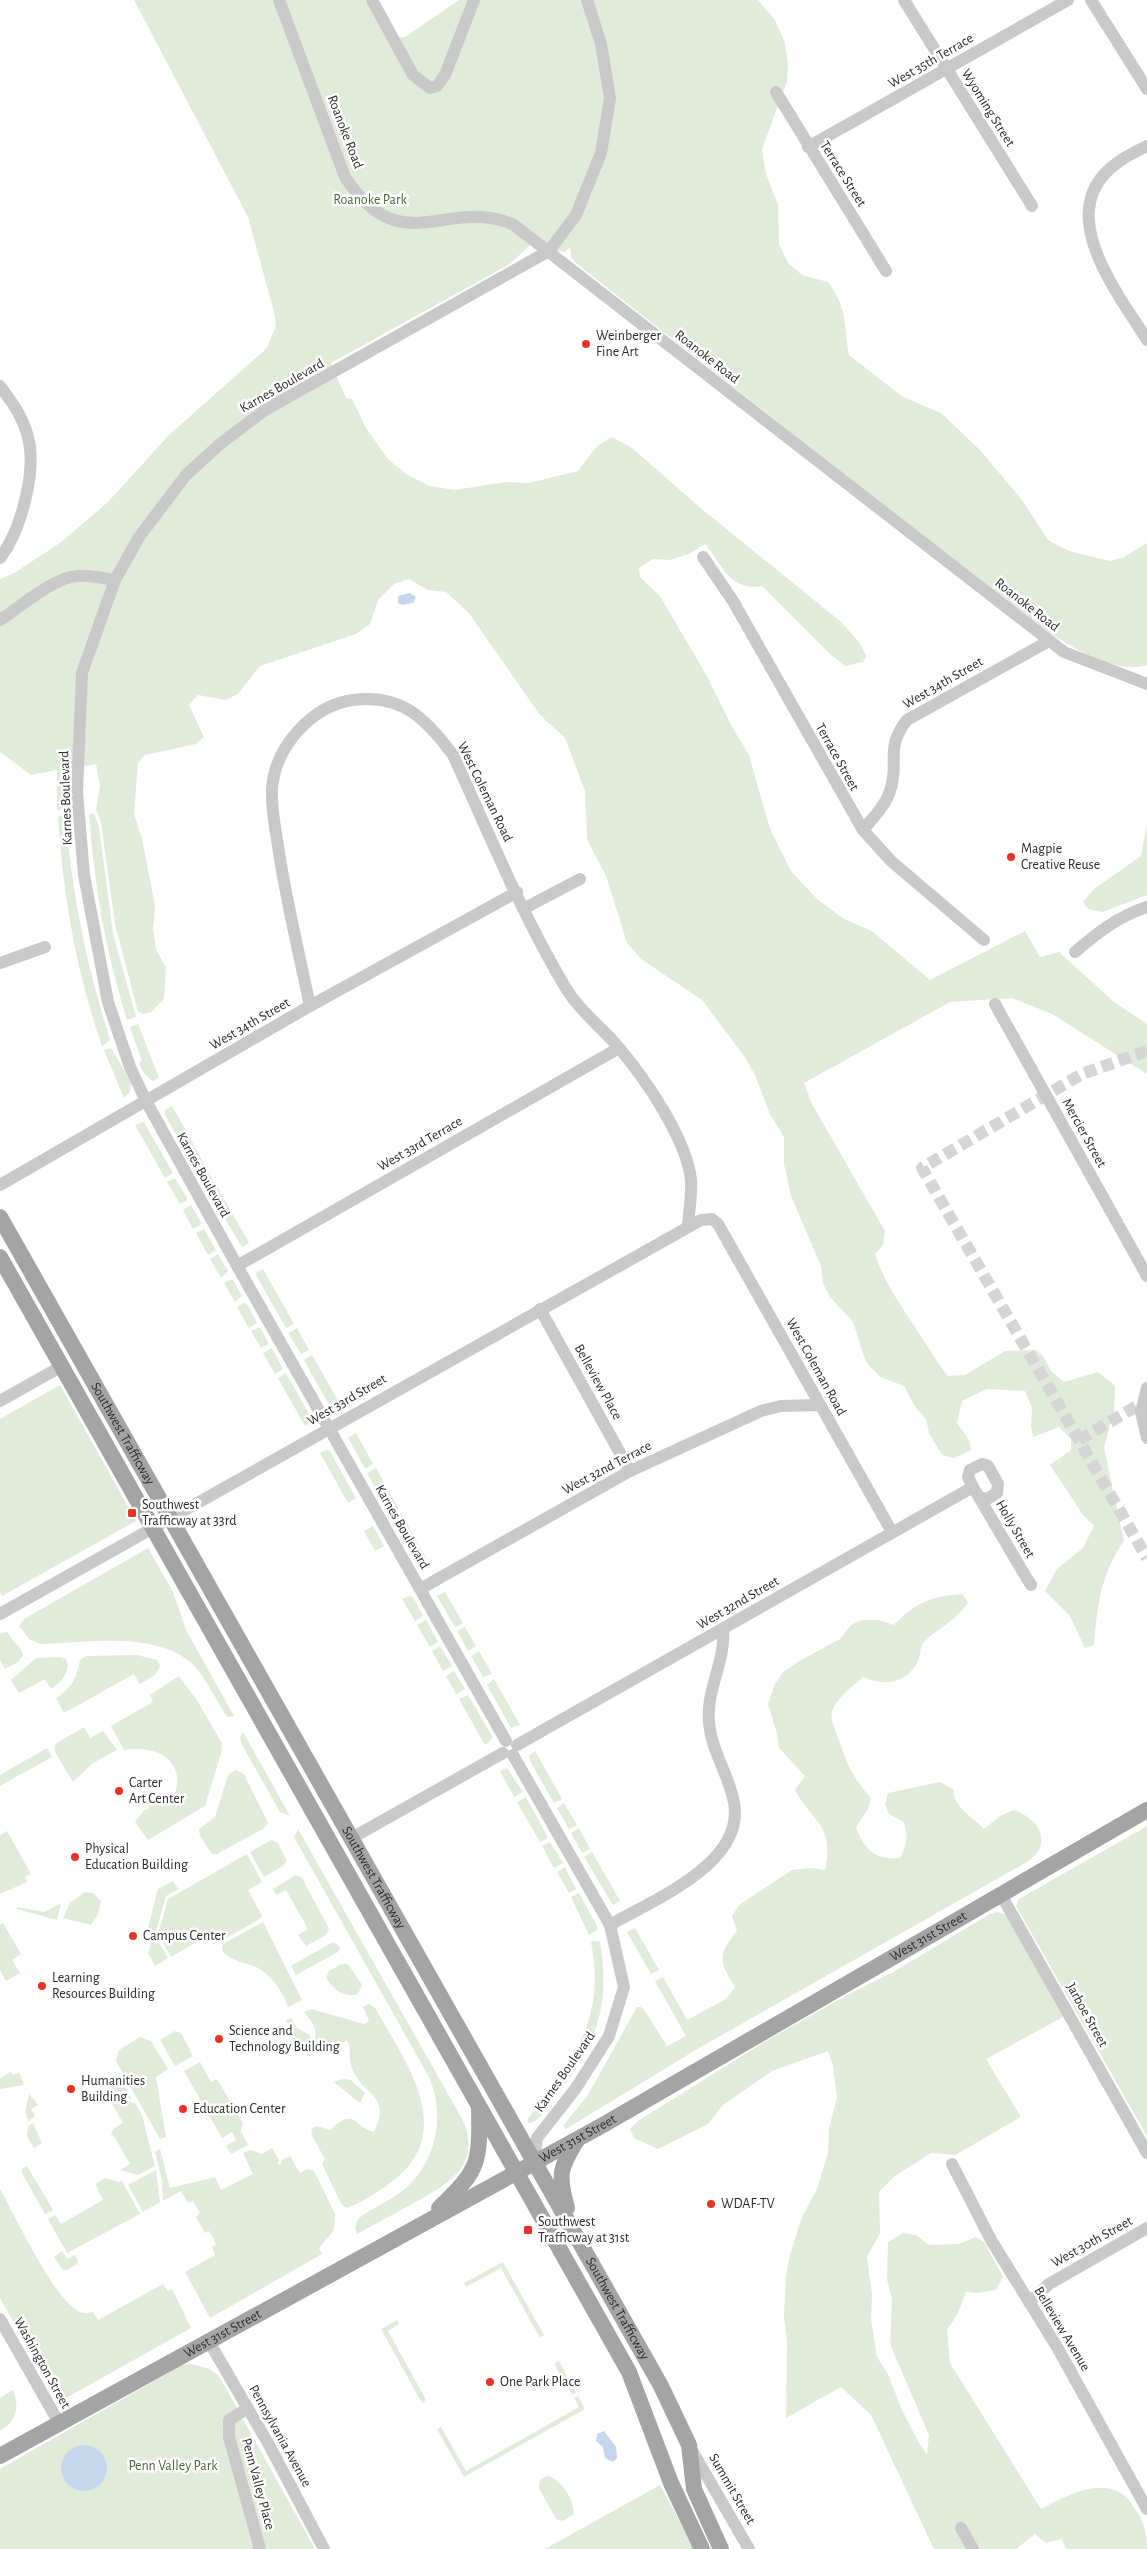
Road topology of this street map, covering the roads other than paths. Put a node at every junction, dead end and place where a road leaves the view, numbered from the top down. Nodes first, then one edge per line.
1 (278, 0) edge
2 (372, 0) edge
3 (474, 0) edge
4 (587, 0) edge
5 (904, 0) edge
6 (1068, 0) edge
7 (1091, 0) edge
8 (946, 69) junction
9 (1147, 89) edge
10 (776, 92) dead end
11 (1147, 146) edge
12 (808, 148) junction
13 (1032, 206) dead end
14 (549, 251) junction
15 (886, 271) dead end
16 (1147, 340) edge
17 (0, 386) edge
18 (702, 557) dead end
19 (0, 558) edge
20 (115, 580) junction
21 (0, 620) edge
22 (1048, 641) junction
23 (1147, 684) edge
24 (863, 830) junction
25 (580, 879) dead end
26 (517, 892) junction
27 (1147, 907) edge
28 (525, 908) junction
29 (984, 940) dead end
30 (45, 947) dead end
31 (1074, 952) dead end
32 (0, 963) edge
33 (995, 1004) dead end
34 (310, 1006) junction
35 (619, 1048) junction
36 (146, 1101) junction
37 (0, 1185) edge
38 (0, 1217) edge
39 (712, 1219) joint
40 (688, 1226) junction
41 (0, 1257) edge
42 (237, 1266) junction
43 (1147, 1276) edge
44 (540, 1309) junction
45 (62, 1366) junction
46 (1147, 1388) edge
47 (0, 1401) edge
48 (820, 1405) junction
49 (328, 1428) junction
50 (1147, 1438) edge
51 (630, 1471) junction
52 (976, 1492) joint
53 (169, 1519) junction
54 (154, 1527) junction
55 (892, 1532) junction
56 (1030, 1585) dead end
57 (420, 1590) junction
58 (1, 1612) edge
59 (723, 1629) junction
60 (510, 1748) junction
61 (1147, 1810) edge
62 (350, 1839) junction
63 (1000, 1893) junction
64 (610, 1925) junction
65 (479, 2105) junction
66 (577, 2139) junction
67 (1147, 2153) edge
68 (534, 2162) junction
69 (952, 2164) dead end
70 (517, 2172) junction
71 (526, 2188) junction
72 (424, 2222) junction
73 (1147, 2228) edge
74 (573, 2229) junction
75 (1029, 2302) junction
76 (0, 2319) edge
77 (208, 2340) junction
78 (248, 2408) junction
79 (59, 2423) junction
80 (689, 2445) junction
81 (0, 2456) edge
82 (1147, 2509) edge
83 (961, 2528) dead end
84 (260, 2549) edge
85 (324, 2549) edge
86 (702, 2549) edge
87 (721, 2549) edge
88 (749, 2549) edge
89 (973, 2549) edge

1 - 14 street, Roanoke Road
2 - 3 street
4 - 14 street, Karnes Boulevard
5 - 8 street, Wyoming Street
6 - 8 street, West 35th Terrace
7 - 9 street
8 - 12 street, West 35th Terrace
8 - 13 street, Wyoming Street
10 - 12 street, Terrace Street
11 - 16 street
12 - 15 street, Terrace Street
14 - 20 street, Karnes Boulevard
14 - 22 street, Roanoke Road
17 - 19 street
18 - 24 street, Terrace Street
20 - 21 street
20 - 36 street, Karnes Boulevard
22 - 23 street, Roanoke Road
22 - 24 street, West 34th Street
24 - 29 street, Terrace Street
25 - 28 street
26 - 28 street, West Coleman Road
26 - 34 street, West 34th Street
26 - 34 street, West Coleman Road
27 - 31 street
28 - 35 street, West Coleman Road
30 - 32 street
33 - 43 street, Mercier Street
34 - 36 street, West 34th Street
35 - 40 street, West Coleman Road
35 - 42 street, West 33rd Terrace
36 - 37 street, West 34th Street
36 - 42 street, Karnes Boulevard
38 - 53 main road, Southwest Trafficway
39 - 40 street, West 33rd Street
39 - 48 street, West Coleman Road
40 - 44 street, West 33rd Street
41 - 45 main road, Southwest Trafficway
42 - 49 street, Karnes Boulevard
44 - 49 street, West 33rd Street
44 - 51 street, Belleview Place
45 - 47 street
45 - 54 main road, Southwest Trafficway
46 - 50 street
48 - 51 street, West 32nd Terrace
48 - 55 street, West Coleman Road
49 - 53 street, West 33rd Street
49 - 57 street, Karnes Boulevard
51 - 57 street, West 32nd Terrace
52 - 55 street, West 32nd Street
52 - 56 street, Holly Street
53 - 54 street, West 33rd Street
53 - 62 main road, Southwest Trafficway
54 - 58 street, West 33rd Street
54 - 65 main road, Southwest Trafficway
55 - 59 street, West 32nd Street
57 - 60 street, Karnes Boulevard
59 - 60 street, West 32nd Street
59 - 64 street
60 - 62 street, West 32nd Street
60 - 64 street, Karnes Boulevard
61 - 63 main road, West 31st Street
62 - 68 main road, Southwest Trafficway
63 - 66 main road, West 31st Street
63 - 67 street, Jarboe Street
64 - 68 street, Karnes Boulevard
65 - 70 main road, Southwest Trafficway
65 - 72 main road
66 - 68 main road, West 31st Street
66 - 74 main road
68 - 70 main road, West 31st Street
68 - 71 main road
68 - 74 main road, Southwest Trafficway
69 - 75 street, Belleview Avenue
70 - 71 main road, Southwest Trafficway
70 - 72 main road, West 31st Street
71 - 86 main road, Southwest Trafficway
72 - 77 main road, West 31st Street
73 - 75 street, West 30th Street
74 - 80 main road, Southwest Trafficway
75 - 82 street, Belleview Avenue
76 - 79 street, Washington Street
77 - 78 street, Pennsylvania Avenue
77 - 79 main road, West 31st Street
78 - 84 street, Penn Valley Place
78 - 85 street, Pennsylvania Avenue
79 - 81 main road, West 31st Street
80 - 87 main road, Southwest Trafficway
80 - 88 street, Summit Street
83 - 89 street

